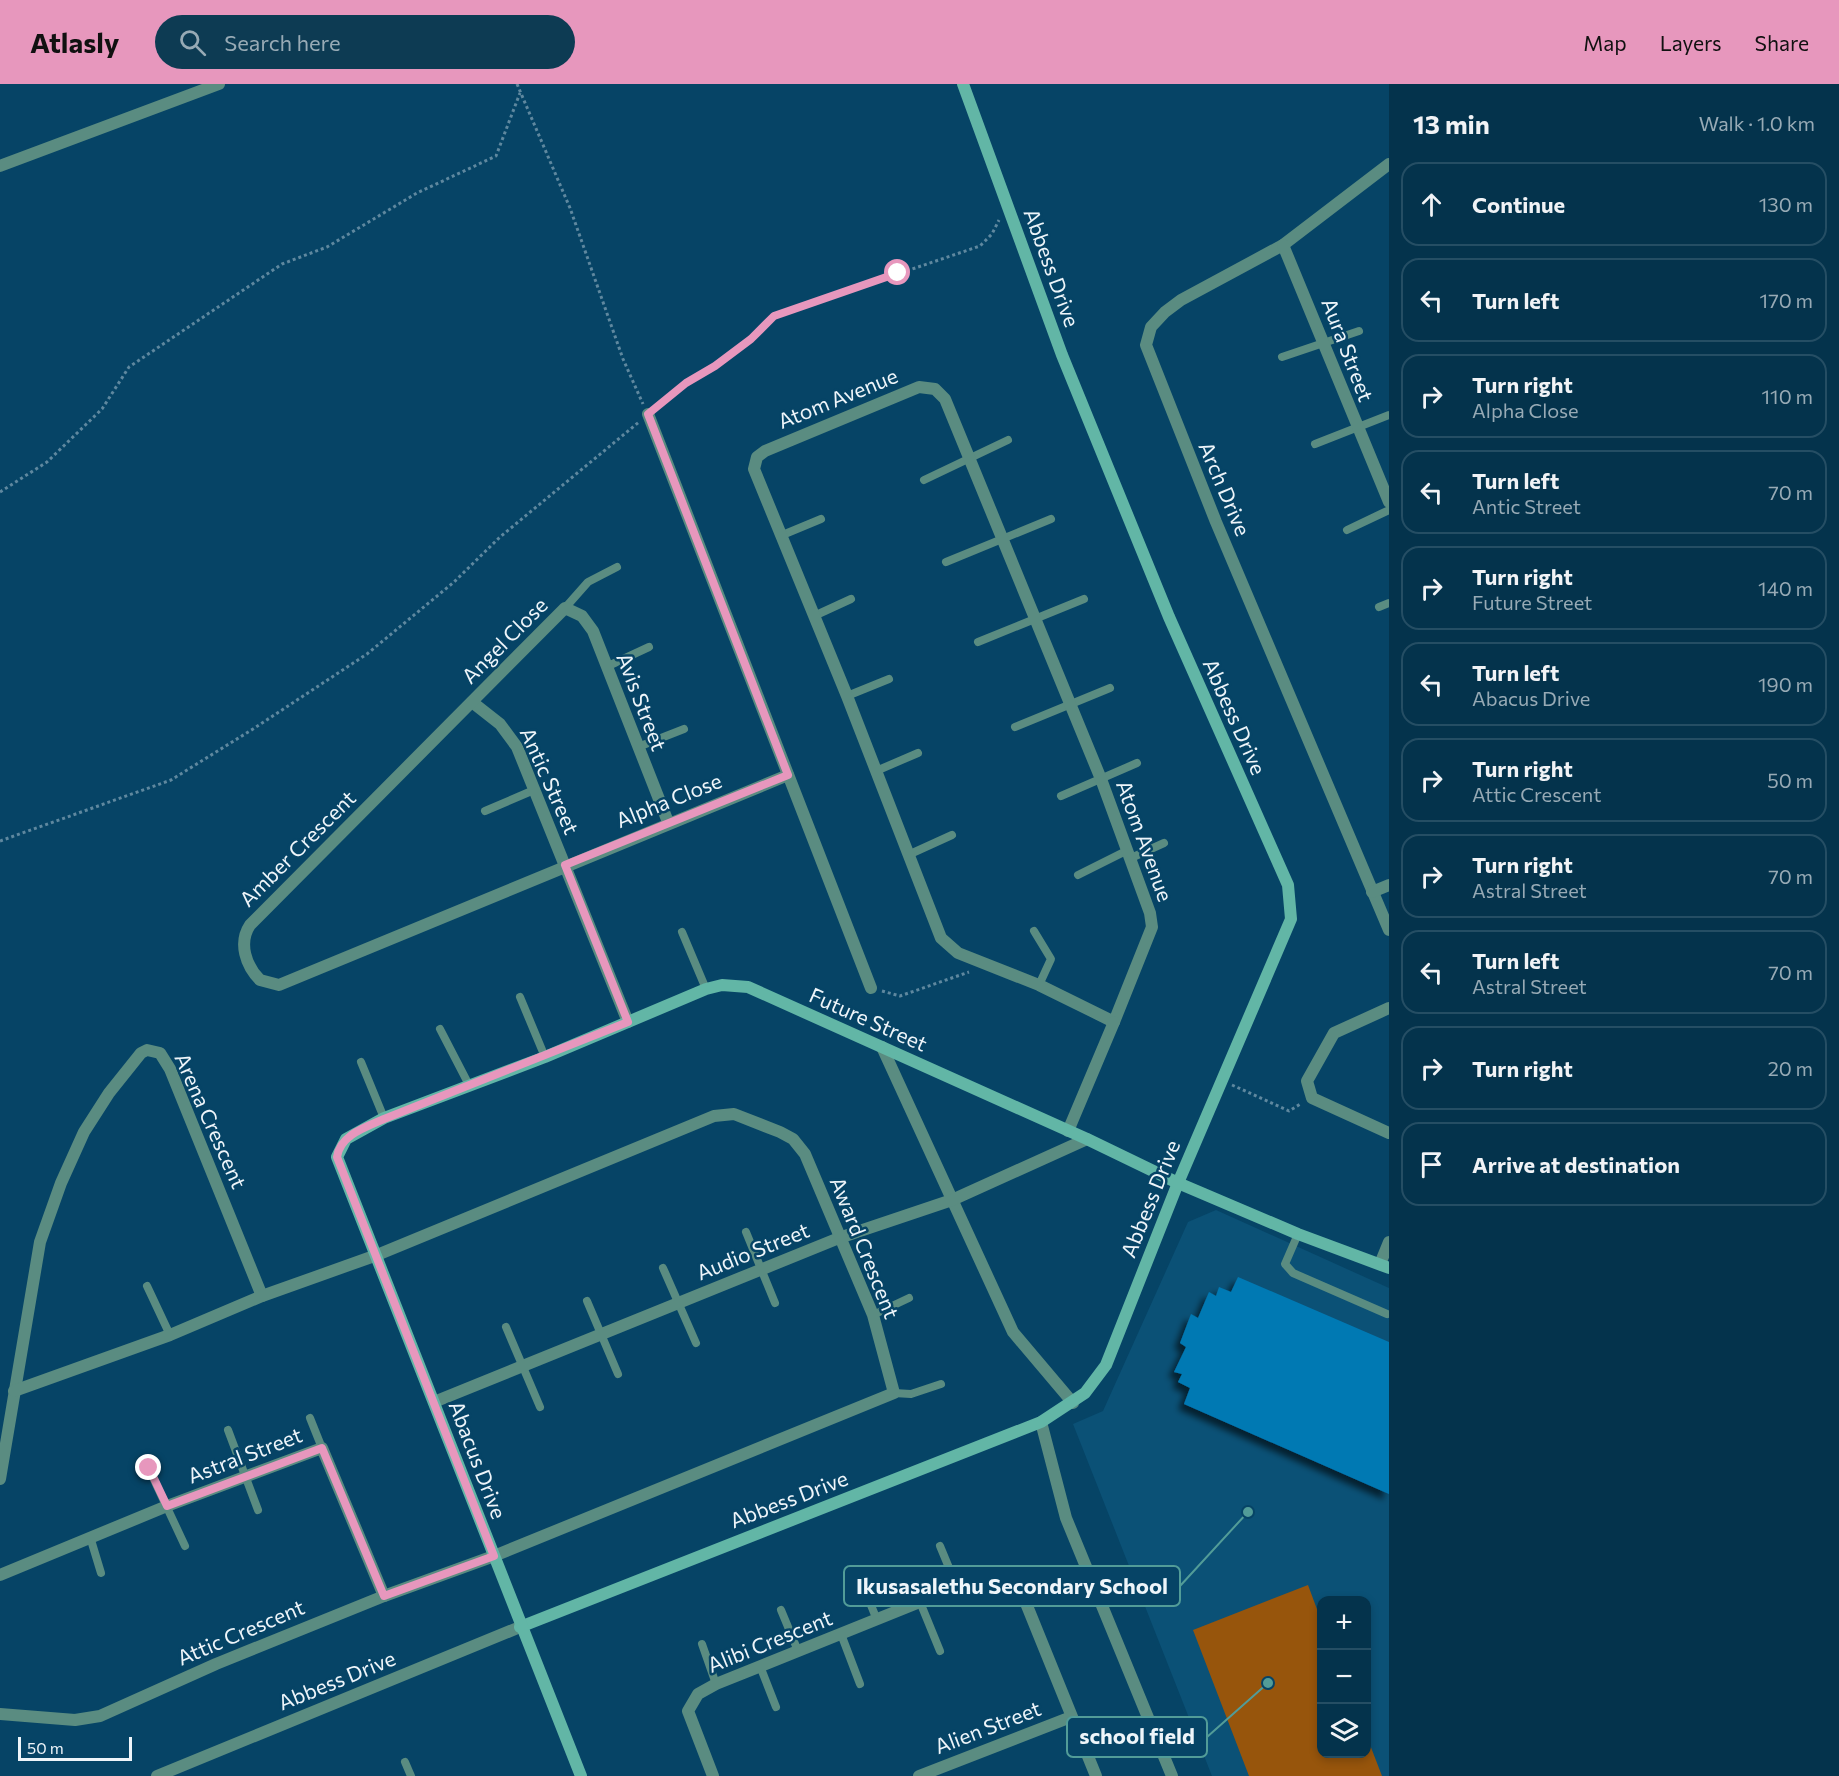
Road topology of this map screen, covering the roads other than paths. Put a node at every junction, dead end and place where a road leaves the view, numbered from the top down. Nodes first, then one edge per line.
1 (219, 84) edge
2 (963, 84) edge
3 (1389, 164) edge
4 (0, 166) edge
5 (1282, 245) junction
6 (1359, 331) dead end
7 (1324, 343) junction
8 (1282, 357) dead end
9 (648, 414) road end
10 (1389, 415) edge
11 (1356, 429) junction
12 (1008, 440) dead end
13 (1315, 444) dead end
14 (969, 460) junction
15 (924, 480) dead end
16 (1389, 502) edge
17 (1389, 510) edge
18 (821, 519) dead end
19 (1051, 519) dead end
20 (1347, 530) dead end
21 (780, 537) junction
22 (1002, 539) junction
23 (946, 562) dead end
24 (617, 567) dead end
25 (851, 599) dead end
26 (1084, 599) dead end
27 (1389, 603) edge
28 (1379, 607) dead end
29 (565, 608) junction
30 (814, 616) junction
31 (1035, 620) junction
32 (978, 642) dead end
33 (649, 647) dead end
34 (606, 667) junction
35 (888, 679) dead end
36 (1110, 688) dead end
37 (847, 696) junction
38 (472, 702) junction
39 (1069, 704) junction
40 (1015, 727) dead end
41 (684, 729) dead end
42 (638, 747) junction
43 (918, 753) dead end
44 (1137, 763) dead end
45 (876, 771) junction
46 (788, 775) junction
47 (1101, 779) junction
48 (534, 790) junction
49 (1061, 796) dead end
50 (485, 811) dead end
51 (668, 822) junction
52 (952, 835) dead end
53 (1164, 843) dead end
54 (1129, 854) junction
55 (908, 855) junction
56 (565, 865) junction
57 (1078, 875) dead end
58 (1389, 885) edge
59 (1372, 892) junction
60 (1389, 930) edge
61 (1034, 931) dead end
62 (682, 932) dead end
63 (1039, 985) junction
64 (871, 988) road end
65 (706, 989) junction
66 (520, 997) dead end
67 (1389, 1008) edge
68 (628, 1022) junction
69 (1114, 1022) junction
70 (441, 1029) dead end
71 (882, 1047) junction
72 (545, 1057) junction
73 (361, 1062) dead end
74 (469, 1085) junction
75 (384, 1119) junction
76 (1068, 1131) junction
77 (1389, 1133) edge
78 (1087, 1139) junction
79 (337, 1157) joint
80 (1178, 1183) junction
81 (952, 1200) junction
82 (746, 1232) dead end
83 (1298, 1234) junction
84 (839, 1238) junction
85 (1389, 1242) edge
86 (376, 1255) junction
87 (1385, 1266) edge
88 (663, 1268) dead end
89 (760, 1270) junction
90 (147, 1286) dead end
91 (262, 1296) junction
92 (909, 1298) dead end
93 (586, 1301) dead end
94 (775, 1303) dead end
95 (678, 1304) junction
96 (1387, 1314) dead end
97 (873, 1315) junction
98 (506, 1327) dead end
99 (170, 1335) junction
100 (603, 1335) junction
101 (696, 1343) dead end
102 (522, 1365) junction
103 (618, 1374) dead end
104 (941, 1384) dead end
105 (14, 1391) junction
106 (894, 1393) junction
107 (434, 1402) junction
108 (1074, 1403) junction
109 (540, 1407) dead end
110 (310, 1418) dead end
111 (1041, 1422) junction
112 (228, 1430) dead end
113 (322, 1448) junction
114 (149, 1468) dead end
115 (246, 1478) junction
116 (0, 1479) edge
117 (167, 1506) junction
118 (258, 1510) dead end
119 (91, 1540) junction
120 (940, 1545) dead end
121 (185, 1546) dead end
122 (494, 1556) junction
123 (101, 1573) dead end
124 (0, 1575) edge
125 (862, 1583) dead end
126 (957, 1587) junction
127 (384, 1596) junction
128 (920, 1602) junction
129 (781, 1610) dead end
130 (877, 1620) junction
131 (520, 1627) junction
132 (841, 1634) junction
133 (702, 1644) dead end
134 (798, 1651) junction
135 (940, 1651) dead end
136 (760, 1666) junction
137 (716, 1684) junction
138 (860, 1684) dead end
139 (776, 1707) dead end
140 (0, 1714) edge
141 (1071, 1717) junction
142 (405, 1762) dead end
143 (157, 1776) edge
144 (411, 1776) edge
145 (581, 1776) edge
146 (713, 1776) edge
147 (919, 1776) edge
148 (1096, 1776) edge
149 (1172, 1776) edge

1 - 4 street
2 - 80 street, Abbess Drive
3 - 5 street, Arch Drive
5 - 7 street, Aura Street
5 - 59 street, Arch Drive
6 - 7 lane
7 - 8 lane
7 - 11 street, Aura Street
9 - 46 street
10 - 11 lane
11 - 13 lane
11 - 16 street, Aura Street
12 - 14 lane
14 - 15 lane
14 - 21 street, Atom Avenue
14 - 22 street, Atom Avenue
17 - 20 lane
18 - 21 lane
19 - 22 lane
21 - 30 street, Atom Avenue
22 - 23 lane
22 - 31 street, Atom Avenue
24 - 29 lane
25 - 30 lane
26 - 31 lane
27 - 28 lane
29 - 34 street, Avis Street
29 - 38 street, Angel Close
30 - 37 street, Atom Avenue
31 - 32 lane
31 - 39 street, Atom Avenue
33 - 34 lane
34 - 42 street, Avis Street
35 - 37 lane
36 - 39 lane
37 - 45 street, Atom Avenue
38 - 48 street, Antic Street
38 - 56 street, Amber Crescent
39 - 40 lane
39 - 47 street, Atom Avenue
41 - 42 lane
42 - 51 street, Avis Street
43 - 45 lane
44 - 47 lane
45 - 55 street, Atom Avenue
46 - 51 street, Alpha Close
46 - 64 street
47 - 49 lane
47 - 54 street, Atom Avenue
48 - 50 lane
48 - 56 street, Antic Street
51 - 56 street, Alpha Close
52 - 55 lane
53 - 54 lane
54 - 57 lane
54 - 69 street, Atom Avenue
55 - 63 street, Atom Avenue
56 - 68 street, Antic Street
58 - 59 street
59 - 60 street, Arch Drive
61 - 63 lane
62 - 65 lane
63 - 69 street, Atom Avenue
65 - 68 street, Future Street
65 - 71 street, Future Street
66 - 72 lane
67 - 77 street
68 - 72 street, Future Street
69 - 76 street
70 - 74 lane
71 - 76 street, Future Street
71 - 81 street
72 - 74 street, Future Street
73 - 75 lane
74 - 75 street, Future Street
75 - 79 street, Future Street
76 - 78 street, Future Street
78 - 80 street, Future Street
78 - 81 street, Audio Street
79 - 86 street, Abacus Drive
80 - 83 street, Future Street
80 - 108 street, Abbess Drive
81 - 84 street, Audio Street
81 - 108 street
82 - 89 lane
83 - 87 street, Future Street
83 - 96 lane
84 - 86 street, Award Crescent
84 - 89 street, Audio Street
84 - 97 street, Award Crescent
85 - 87 street
86 - 91 street
86 - 107 street, Abacus Drive
88 - 95 lane
89 - 94 lane
89 - 95 street, Audio Street
90 - 99 lane
91 - 99 street
91 - 105 street, Arena Crescent
92 - 97 lane
93 - 100 lane
95 - 100 street, Audio Street
95 - 101 lane
97 - 106 street, Award Crescent
98 - 102 lane
99 - 105 street
100 - 102 street, Audio Street
100 - 103 lane
102 - 107 street, Audio Street
102 - 109 lane
104 - 106 lane
105 - 116 street
106 - 122 street
107 - 122 street, Abacus Drive
108 - 111 street, Abbess Drive
110 - 113 lane
111 - 131 street, Abbess Drive
111 - 149 street
112 - 115 lane
113 - 115 street, Astral Street
113 - 127 street, Astral Street
114 - 117 lane
115 - 117 street, Astral Street
115 - 118 lane
117 - 119 street, Astral Street
117 - 121 lane
119 - 123 lane
119 - 124 street, Astral Street
120 - 126 lane
122 - 127 street, Attic Crescent
122 - 131 street, Abacus Drive
125 - 130 lane
126 - 128 street, Alibi Crescent
126 - 141 street, Alibi Crescent
127 - 140 street, Attic Crescent
128 - 130 street, Alibi Crescent
128 - 135 lane
129 - 134 lane
130 - 132 street, Alibi Crescent
131 - 143 street, Abbess Drive
131 - 145 street, Abacus Drive
132 - 134 street, Alibi Crescent
132 - 138 lane
133 - 137 lane
134 - 136 street, Alibi Crescent
136 - 137 street, Alibi Crescent
136 - 139 lane
137 - 146 street, Alibi Crescent
141 - 147 street, Alien Street
141 - 148 street, Alibi Crescent
142 - 144 lane

